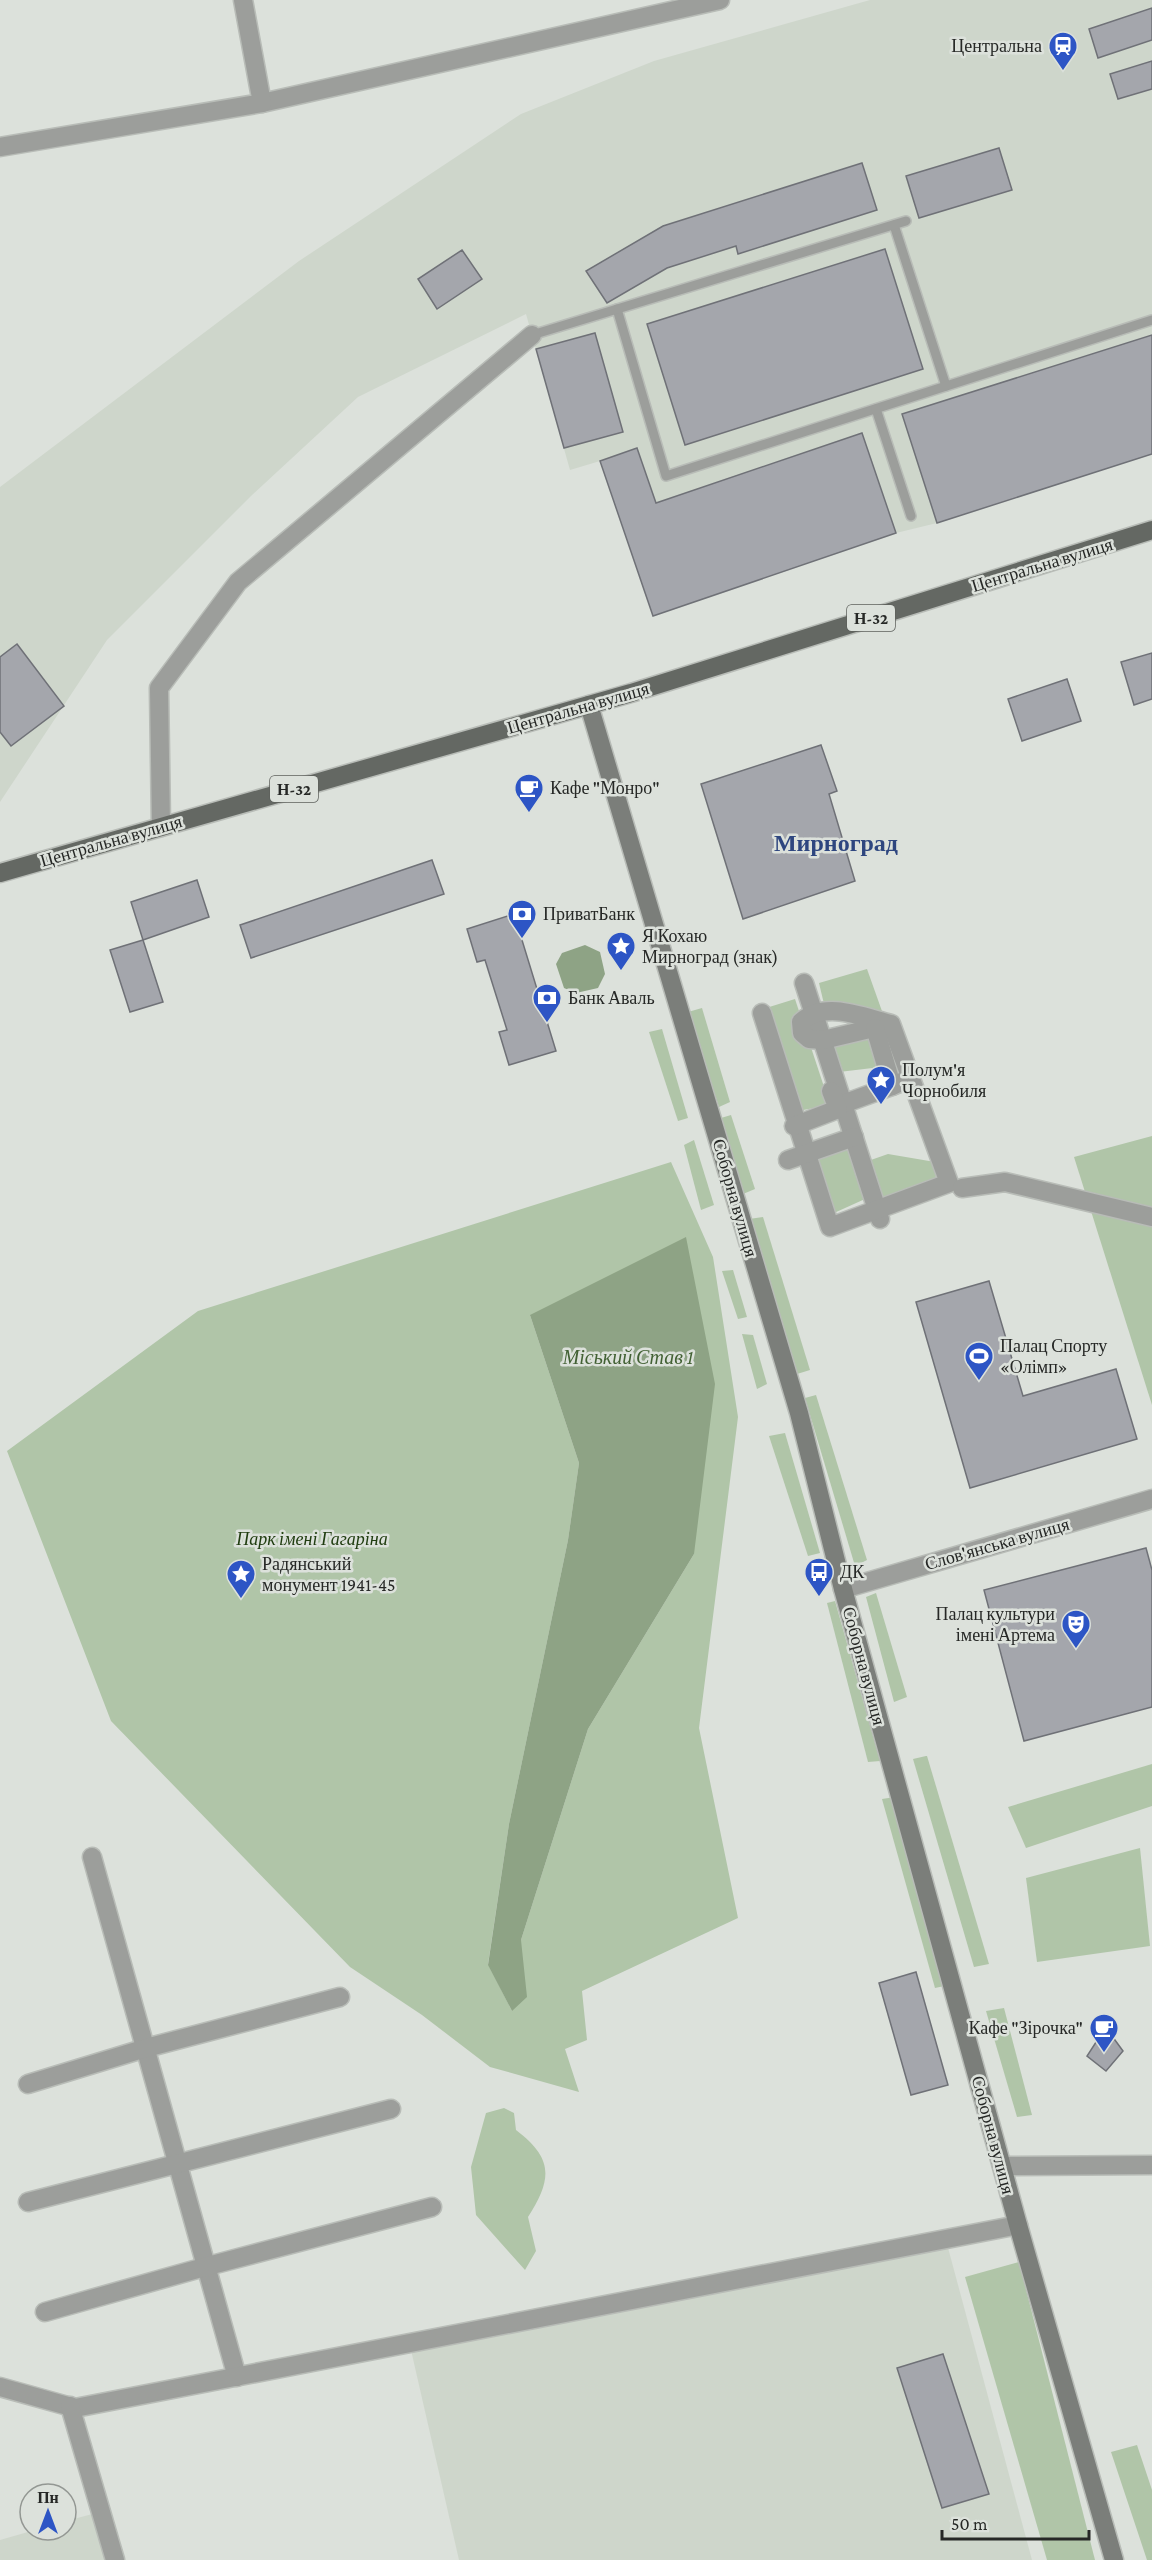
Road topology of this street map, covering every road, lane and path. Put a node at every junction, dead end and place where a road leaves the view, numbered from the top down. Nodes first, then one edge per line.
1 (243, 0) edge
2 (720, 0) edge
3 (262, 103) junction
4 (0, 147) edge
5 (906, 221) dead end
6 (894, 225) junction
7 (617, 309) junction
8 (1152, 320) edge
9 (532, 335) joint
10 (946, 386) junction
11 (876, 409) junction
12 (911, 516) dead end
13 (1152, 530) edge
14 (589, 705) junction
15 (161, 827) junction
16 (0, 873) edge
17 (804, 983) dead end
18 (762, 1013) dead end
19 (883, 1026) junction
20 (823, 1040) junction
21 (832, 1068) junction
22 (911, 1078) junction
23 (892, 1086) junction
24 (843, 1104) junction
25 (794, 1126) dead end
26 (854, 1137) junction
27 (788, 1160) dead end
28 (962, 1188) dead end
29 (1152, 1217) edge
30 (880, 1221) dead end
31 (1152, 1499) edge
32 (843, 1590) junction
33 (92, 1857) dead end
34 (340, 1997) dead end
35 (146, 2048) junction
36 (28, 2084) dead end
37 (391, 2109) dead end
38 (178, 2164) junction
39 (1152, 2165) edge
40 (1002, 2166) junction
41 (28, 2202) dead end
42 (432, 2207) dead end
43 (1018, 2225) junction
44 (208, 2266) junction
45 (45, 2312) dead end
46 (237, 2377) junction
47 (0, 2387) edge
48 (70, 2406) junction
49 (115, 2560) edge
50 (1114, 2560) edge

1 - 3 street
2 - 3 street
3 - 4 street
5 - 6 lane
6 - 7 lane
6 - 10 lane
7 - 9 lane
7 - 11 lane
8 - 10 lane
9 - 15 street
10 - 11 lane
11 - 12 lane
13 - 14 main road, Центральна вулиця / Н-32
14 - 15 main road, Центральна вулиця / Н-32
14 - 32 street, Соборна вулиця
15 - 16 main road, Центральна вулиця / Н-32
17 - 20 street
18 - 22 street
19 - 20 street
19 - 20 street
19 - 22 street
19 - 23 street
20 - 21 street
21 - 24 street
21 - 25 street
22 - 23 street
23 - 24 street
24 - 26 street
26 - 27 street
26 - 30 street
28 - 29 street
31 - 32 street, Слов'янська вулиця
32 - 40 street, Соборна вулиця
33 - 35 street
34 - 35 street
35 - 36 street
35 - 38 street
37 - 38 street
38 - 41 street
38 - 44 street
39 - 40 street
40 - 43 street, Соборна вулиця
42 - 44 street
43 - 46 street
43 - 50 street, Соборна вулиця
44 - 45 street
44 - 46 street
46 - 48 street
47 - 48 street
48 - 49 street

